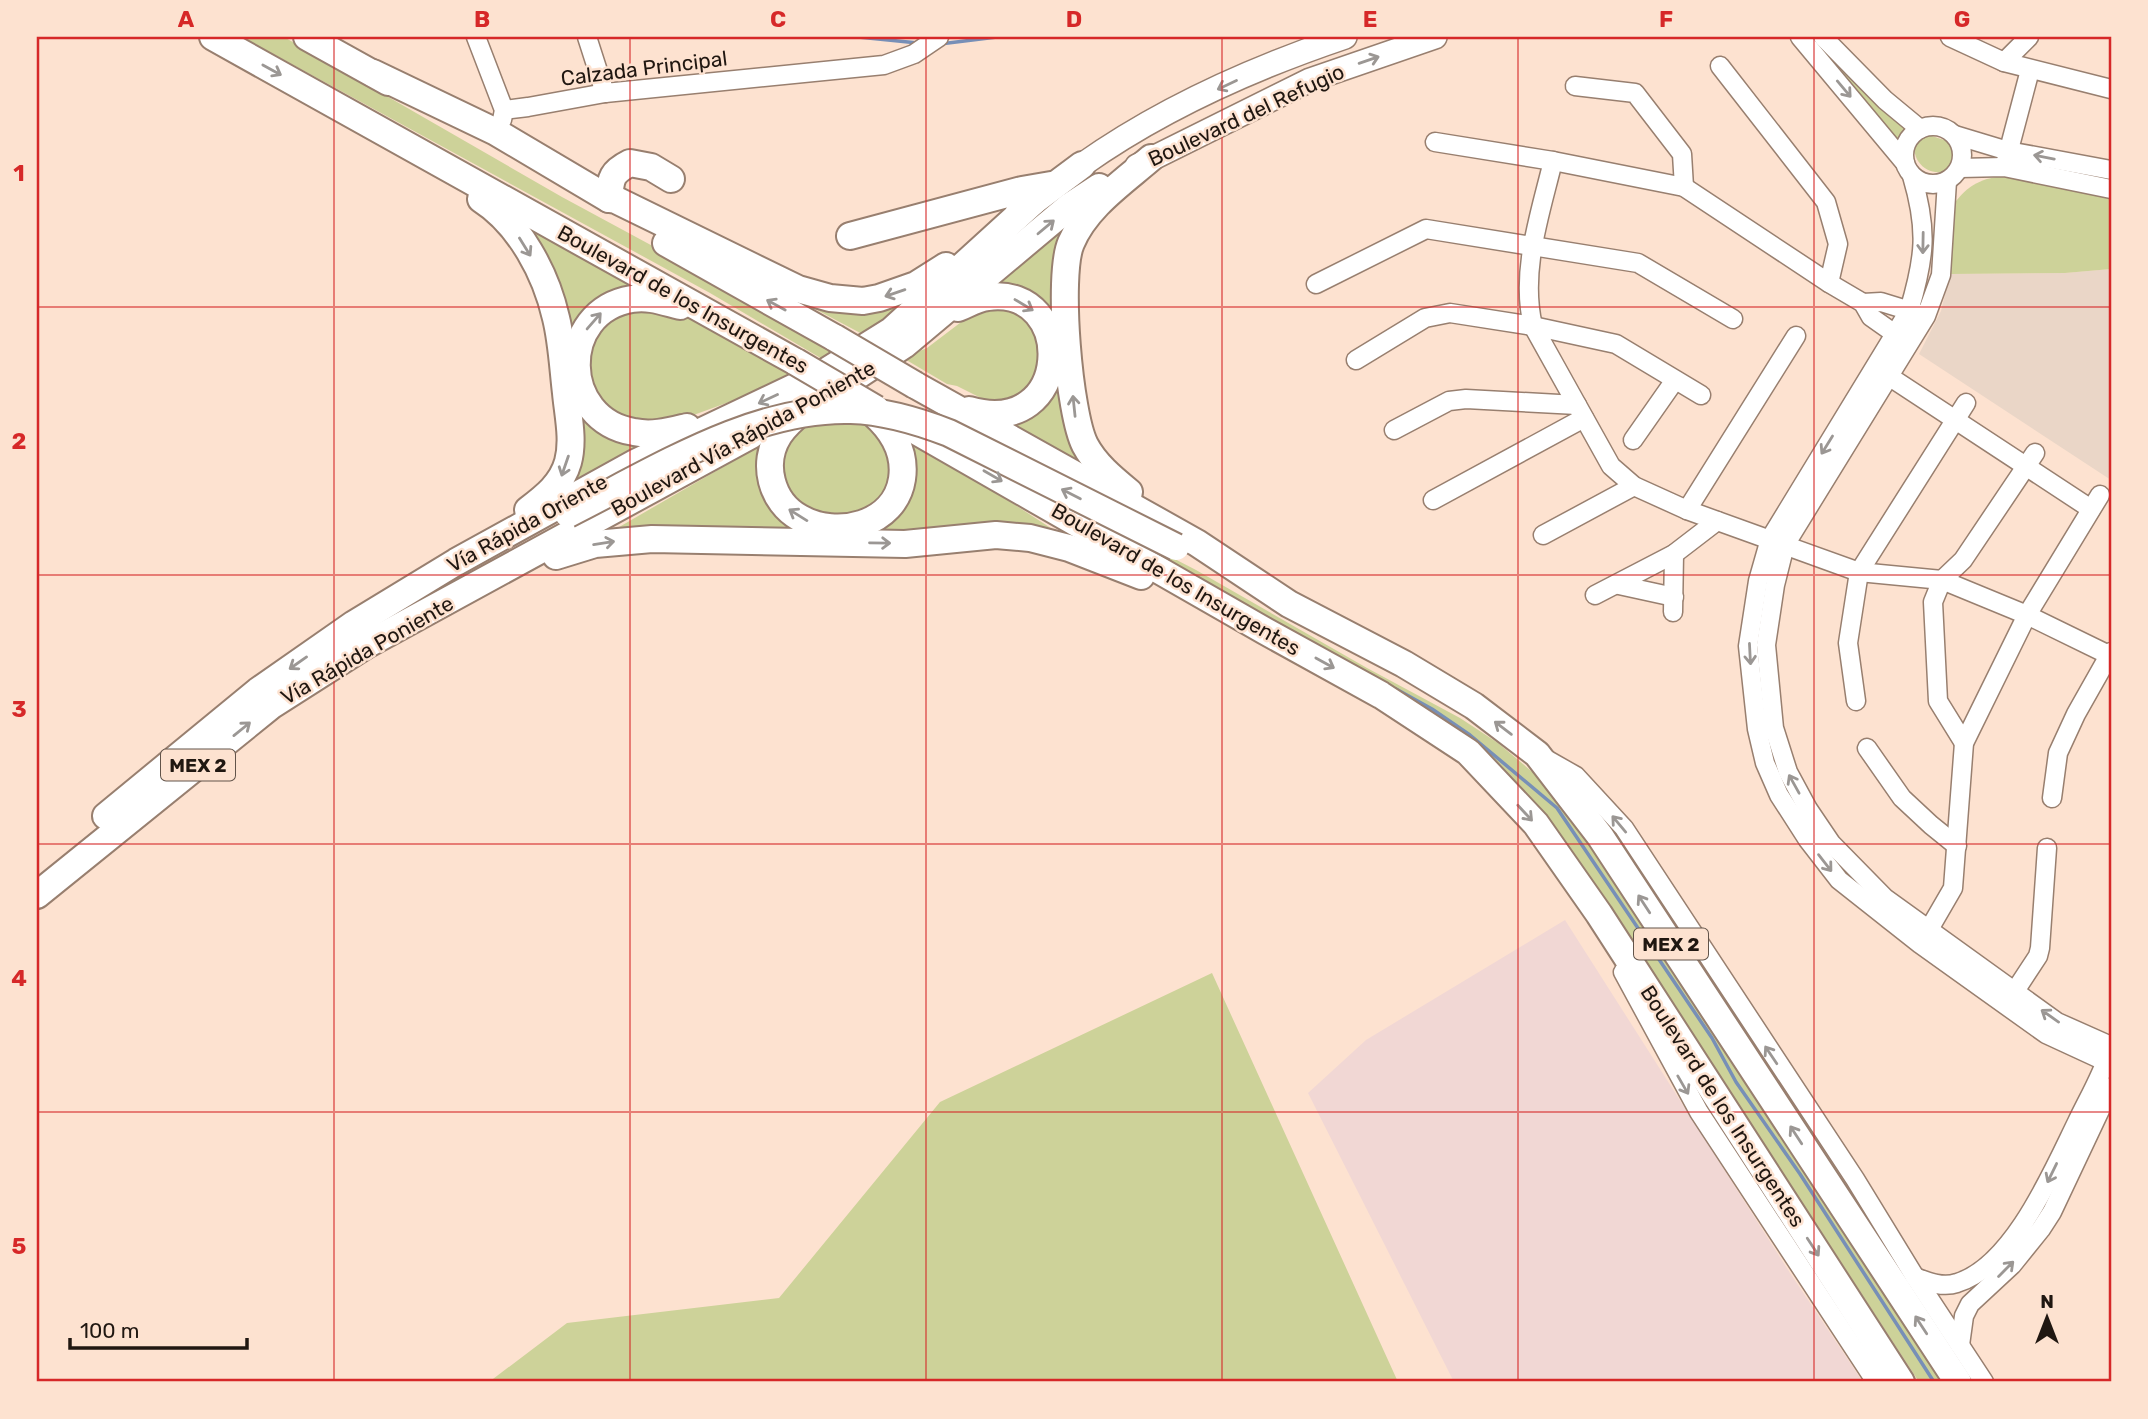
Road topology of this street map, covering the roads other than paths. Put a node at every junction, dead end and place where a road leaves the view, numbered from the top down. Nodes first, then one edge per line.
1 (213, 37) edge
2 (307, 37) edge
3 (337, 37) edge
4 (476, 37) edge
5 (587, 37) edge
6 (939, 37) edge
7 (1345, 37) edge
8 (1435, 37) edge
9 (1800, 37) edge
10 (1823, 37) edge
11 (1950, 37) edge
12 (2029, 37) edge
13 (2004, 62) junction
14 (1720, 66) dead end
15 (366, 69) junction
16 (2030, 70) junction
17 (1575, 86) dead end
18 (2110, 87) edge
19 (605, 93) junction
20 (356, 117) junction
21 (500, 121) junction
22 (1920, 130) junction
23 (1955, 135) junction
24 (1434, 142) dead end
25 (1151, 158) junction
26 (2006, 159) junction
27 (1553, 161) junction
28 (1082, 165) joint
29 (1908, 169) junction
30 (2111, 170) edge
31 (1954, 174) junction
32 (671, 179) dead end
33 (1056, 184) junction
34 (1099, 187) joint
35 (1684, 187) junction
36 (2111, 189) edge
37 (609, 199) junction
38 (1033, 202) junction
39 (850, 236) dead end
40 (1533, 244) junction
41 (1316, 284) dead end
42 (1829, 284) junction
43 (1863, 303) junction
44 (1918, 314) junction
45 (715, 316) junction
46 (937, 318) junction
47 (1733, 319) dead end
48 (1533, 326) junction
49 (1796, 337) dead end
50 (1902, 340) junction
51 (1356, 360) dead end
52 (1889, 377) junction
53 (1675, 380) junction
54 (826, 394) junction
55 (1701, 395) dead end
56 (940, 398) junction
57 (1966, 403) dead end
58 (1580, 412) junction
59 (727, 418) junction
60 (888, 421) junction
61 (1955, 421) junction
62 (1394, 430) dead end
63 (1633, 440) dead end
64 (2030, 460) junction
65 (1634, 486) junction
66 (1433, 500) dead end
67 (1688, 510) junction
68 (1717, 521) junction
69 (1543, 535) dead end
70 (1777, 542) junction
71 (1186, 545) junction
72 (1674, 555) junction
73 (456, 562) junction
74 (1859, 572) junction
75 (1942, 580) junction
76 (1619, 585) junction
77 (470, 590) junction
78 (1595, 595) dead end
79 (2028, 615) junction
80 (354, 624) junction
81 (1265, 631) junction
82 (2111, 654) edge
83 (1856, 701) dead end
84 (1964, 743) junction
85 (1867, 748) dead end
86 (1537, 754) junction
87 (2052, 798) dead end
88 (1957, 846) junction
89 (2047, 848) dead end
90 (37, 873) edge
91 (37, 895) edge
92 (1599, 914) junction
93 (1925, 937) junction
94 (2015, 991) junction
95 (2110, 1053) edge
96 (2111, 1087) edge
97 (2081, 1132) junction
98 (1915, 1277) junction
99 (1959, 1345) junction
100 (1875, 1382) edge
101 (1900, 1382) edge
102 (1958, 1382) edge
103 (1984, 1382) edge

1 -> 20 highway, Boulevard de los Insurgentes
2 - 15 highway, Boulevard de los Insurgentes
3 - 15 highway
4 - 21 street
5 - 19 street
6 - 19 street, Calzada Principal
7 -> 28 main road, Boulevard del Refugio
25 -> 8 main road, Boulevard del Refugio
9 -> 29 street
10 - 22 street
11 - 13 street
12 - 13 street
13 - 16 street
14 - 42 street
15 - 21 highway
56 -> 15 highway, Boulevard de los Insurgentes, bridge
16 - 18 street
16 - 26 street
17 - 35 street
19 - 21 street, Calzada Principal
20 - 45 highway, Boulevard de los Insurgentes
20 -> 73 highway
21 - 37 highway
22 - 23 street
22 - 29 street
23 - 26 street
23 - 31 street
24 - 27 street
25 - 34 main road, Boulevard del Refugio
71 -> 25 highway
30 -> 26 street
26 - 31 street
26 - 36 street
27 - 35 street
27 - 40 street
28 - 33 highway
29 - 31 street
29 -> 44 street
31 - 44 street
32 - 37 highway
33 - 38 highway
33 - 39 highway
46 -> 34 highway, Boulevard Vía Rápida Poniente
35 - 42 street
38 -> 37 highway
38 -> 59 highway, Vía Rápida Oriente
40 - 41 street
40 - 47 street
40 - 48 street
42 - 43 street
43 - 44 street
43 - 50 street
44 - 50 street
59 -> 45 highway
45 - 60 highway, Boulevard de los Insurgentes, bridge
46 - 54 highway, Boulevard Vía Rápida Poniente
46 -> 56 highway
48 - 51 street
48 - 53 street
48 - 58 street
49 - 67 street
50 - 52 street
50 -> 70 street
52 - 61 street
52 - 70 street
53 - 55 street
53 - 63 street
60 -> 54 highway
54 - 77 highway, Boulevard Vía Rápida Poniente
56 - 71 highway, Boulevard de los Insurgentes
57 - 61 street
58 - 62 street
58 - 65 street
58 - 66 street
59 - 73 highway, Vía Rápida Oriente
60 -> 81 highway, Boulevard de los Insurgentes
61 - 64 street
61 - 74 street
64 - 75 street
64 - 79 street
65 - 67 street
65 - 69 street
67 - 68 street
68 - 70 street
68 - 72 street
70 - 74 street
70 - 93 street
71 -> 80 highway, bridge
86 -> 71 highway, Boulevard de los Insurgentes / MEX 2
72 - 76 street
72 - 76 street
73 - 80 highway, Vía Rápida Oriente
74 - 75 street
74 - 83 street
75 - 79 street
75 - 84 street
76 - 78 street
77 -> 81 highway
91 -> 77 highway, Vía Rápida Poniente / MEX 2
79 - 82 street
79 - 84 street
80 -> 90 highway, Vía Rápida Oriente / MEX 2
81 -> 92 highway, Boulevard de los Insurgentes / MEX 2
82 - 87 street
84 - 88 street
85 - 88 street
98 -> 86 street
102 -> 86 highway, Boulevard de los Insurgentes / MEX 2
88 - 93 street
89 - 94 street
92 -> 100 street
92 -> 101 highway, Boulevard de los Insurgentes / MEX 2
93 - 94 street
93 - 95 street
95 -> 94 street
95 - 97 street
96 - 97 street
97 -> 98 street
99 -> 97 street
98 - 99 street
99 - 103 street

